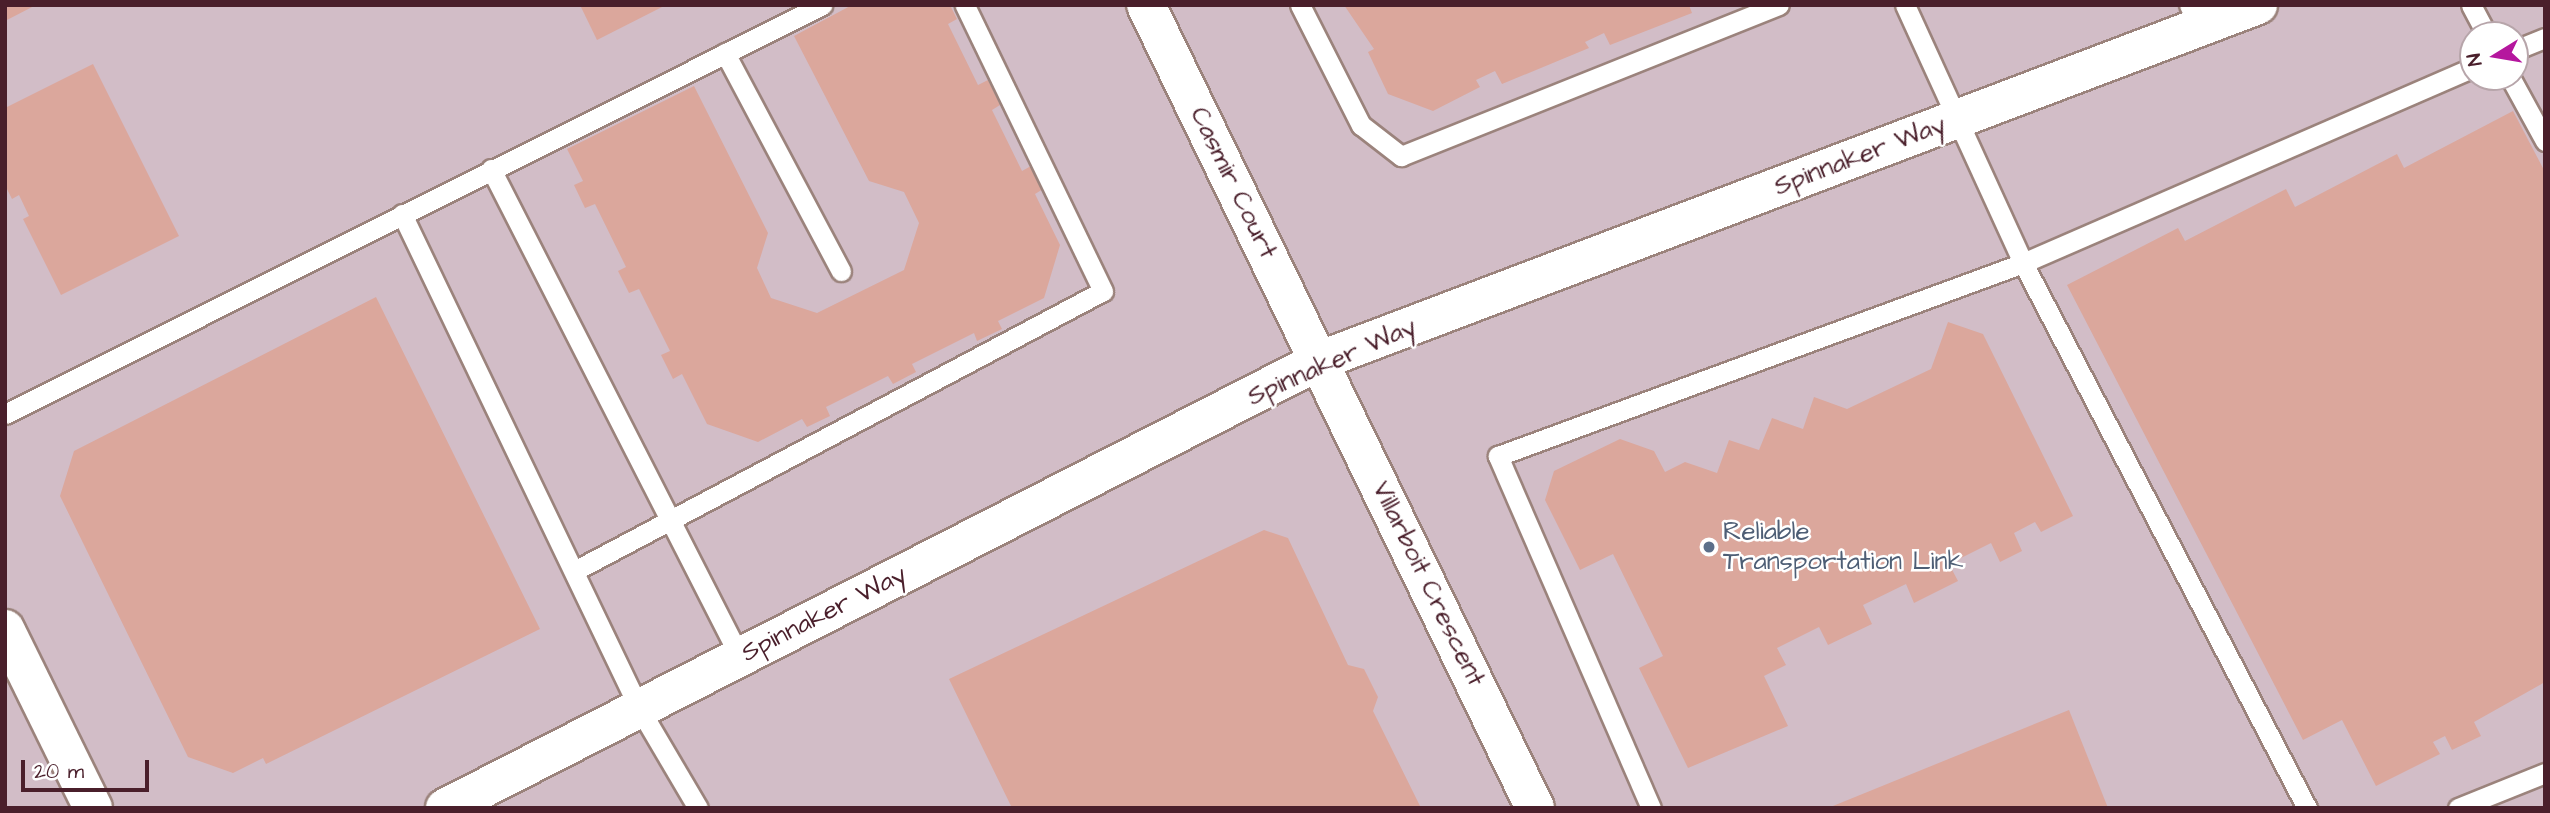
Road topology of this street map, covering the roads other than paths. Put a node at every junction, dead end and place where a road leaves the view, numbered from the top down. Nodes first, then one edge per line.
1 (822, 5) edge
2 (965, 5) edge
3 (1146, 5) edge
4 (1300, 5) edge
5 (1779, 5) edge
6 (1905, 5) edge
7 (2258, 5) edge
8 (2471, 5) edge
9 (2195, 16) edge
10 (2480, 21) edge
11 (725, 53) junction
12 (2459, 74) edge
13 (2518, 91) edge
14 (1961, 118) junction
15 (2545, 141) edge
16 (491, 169) junction
17 (402, 214) junction
18 (2023, 263) junction
19 (841, 271) dead end
20 (1321, 360) junction
21 (5, 414) edge
22 (672, 523) junction
23 (576, 570) junction
24 (5, 629) edge
25 (740, 657) junction
26 (639, 708) junction
27 (2545, 773) edge
28 (93, 808) edge
29 (445, 808) edge
30 (698, 808) edge
31 (1535, 808) edge
32 (1651, 808) edge
33 (2306, 808) edge
34 (2459, 808) edge

1 - 11 lane
2 - 22 lane
3 - 20 street, Casmir Court
4 - 5 lane
6 - 14 lane
7 - 9 street, Spinnaker Way
8 - 10 lane
9 - 14 street, Spinnaker Way
11 - 16 lane
11 - 19 lane
12 - 18 lane
13 - 15 lane
14 - 18 lane
14 - 20 street, Spinnaker Way
16 - 17 lane
16 - 22 lane
17 - 21 lane
17 - 23 lane
18 - 32 lane
18 - 33 lane
20 - 25 street, Spinnaker Way
20 - 31 street, Villarboit Crescent
22 - 23 lane
22 - 25 lane
23 - 26 lane
24 - 28 street
25 - 26 street, Spinnaker Way
26 - 29 street, Spinnaker Way
26 - 30 lane
27 - 34 lane

